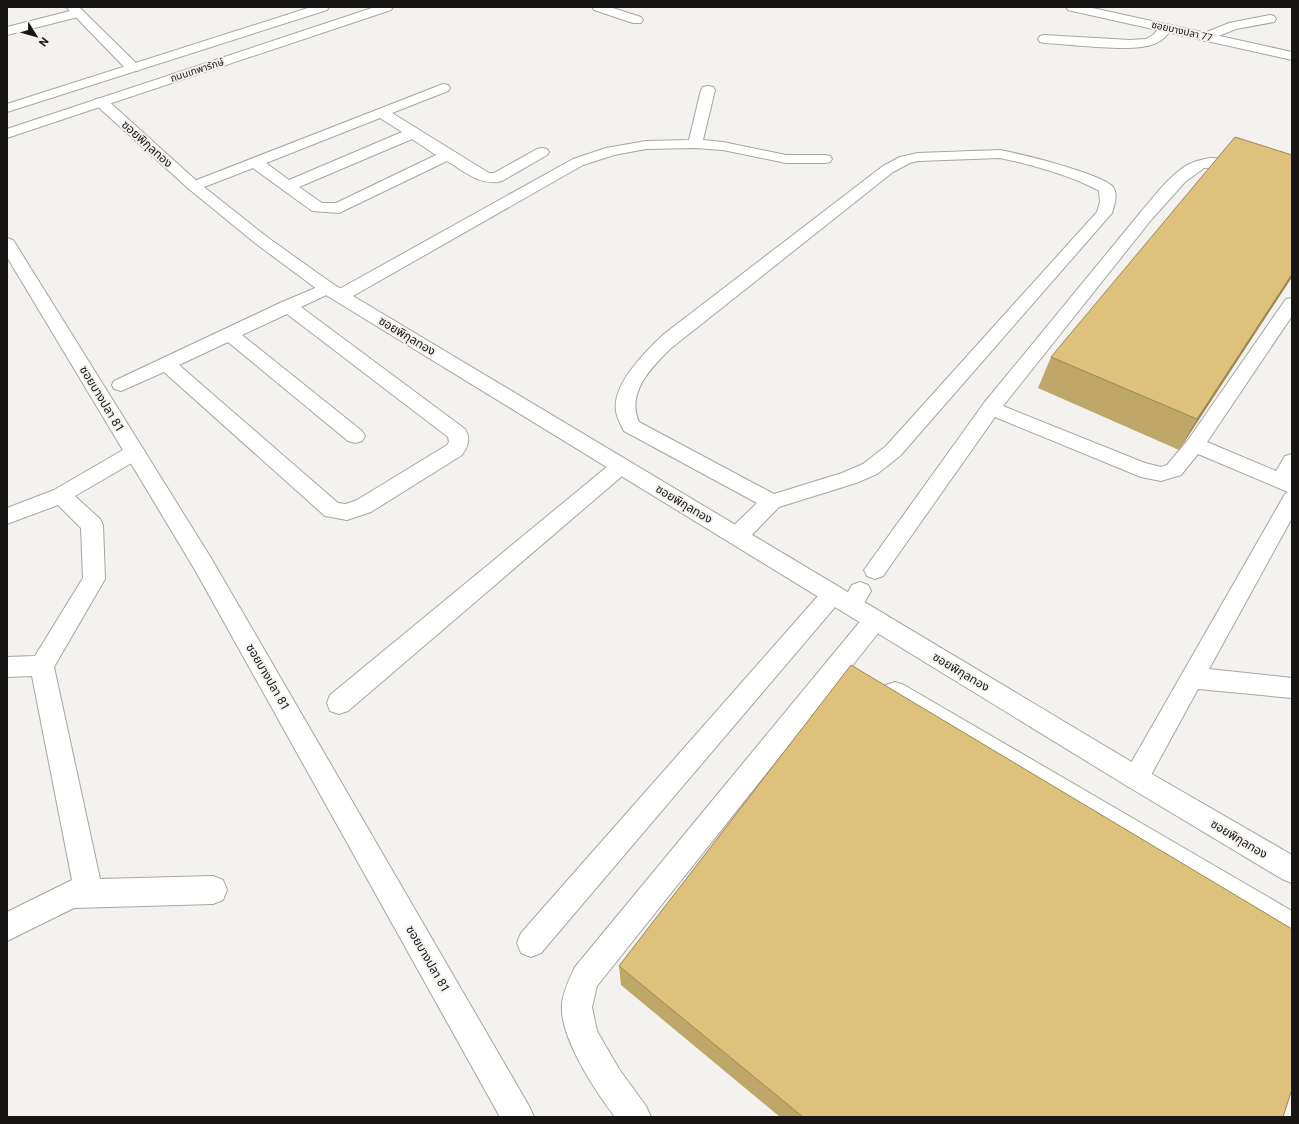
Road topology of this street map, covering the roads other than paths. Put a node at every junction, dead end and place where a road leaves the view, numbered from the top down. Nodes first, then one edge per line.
1 (323, 7) edge
2 (387, 7) edge
3 (598, 7) edge
4 (1072, 7) edge
5 (75, 10) edge
6 (1270, 19) dead end
7 (637, 20) dead end
8 (1166, 28) junction
9 (7, 31) edge
10 (1206, 37) junction
11 (1044, 39) dead end
12 (1292, 56) edge
13 (133, 68) junction
14 (443, 88) dead end
15 (708, 90) dead end
16 (101, 102) junction
17 (7, 108) edge
18 (381, 112) junction
19 (413, 133) junction
20 (7, 134) edge
21 (695, 144) junction
22 (542, 152) dead end
23 (447, 155) junction
24 (825, 159) dead end
25 (255, 162) junction
26 (1292, 182) edge
27 (194, 186) junction
28 (287, 186) junction
29 (7, 244) edge
30 (334, 292) junction
31 (1292, 303) edge
32 (288, 306) junction
33 (230, 334) junction
34 (166, 364) junction
35 (121, 385) dead end
36 (991, 408) junction
37 (355, 436) dead end
38 (1195, 445) junction
39 (135, 452) junction
40 (1292, 461) edge
41 (621, 466) junction
42 (1288, 489) edge
43 (61, 495) junction
44 (772, 502) junction
45 (7, 516) edge
46 (737, 536) junction
47 (875, 570) dead end
48 (848, 597) junction
49 (875, 620) junction
50 (42, 666) junction
51 (7, 667) edge
52 (861, 671) junction
53 (1192, 678) junction
54 (1292, 688) edge
55 (338, 703) dead end
56 (1136, 778) junction
57 (1292, 870) edge
58 (213, 890) dead end
59 (89, 893) junction
60 (7, 927) edge
61 (1292, 928) edge
62 (531, 943) dead end
63 (518, 1117) edge
64 (634, 1117) edge

1 - 13 street, ถนนเทพารักษ์
2 - 16 street, ถนนเทพารักษ์
3 - 7 street
4 - 8 street, ซอยบางปลา 77
5 - 9 street
5 - 13 street
6 - 10 street
8 - 10 street, ซอยบางปลา 77
8 - 11 street
10 - 12 street, ซอยบางปลา 77
13 - 17 street, ถนนเทพารักษ์
14 - 18 street
15 - 21 street
16 - 20 street, ถนนเทพารักษ์
16 - 27 street, ซอยพิกุลทอง
18 - 19 street
18 - 25 street
19 - 23 street
19 - 28 street
21 - 24 street
21 - 30 street
22 - 23 street
23 - 28 street
25 - 27 street
25 - 28 street
26 - 36 street
27 - 30 street, ซอยพิกุลทอง
29 - 39 street, ซอยบางปลา 81
30 - 32 street
30 - 41 street, ซอยพิกุลทอง
31 - 38 street
32 - 33 street
32 - 34 street
33 - 34 street
33 - 37 street
34 - 35 street
36 - 38 street
36 - 47 street
38 - 42 street
39 - 43 street
39 - 63 street, ซอยบางปลา 81
40 - 42 street
41 - 46 street, ซอยพิกุลทอง
41 - 55 street
42 - 53 street
43 - 45 street
43 - 50 street
44 - 44 street
44 - 46 street
46 - 48 street, ซอยพิกุลทอง
48 - 49 street, ซอยพิกุลทอง
48 - 62 street
49 - 52 street
49 - 56 street, ซอยพิกุลทอง
50 - 51 street
50 - 59 street
52 - 61 street
52 - 64 street
53 - 54 street
53 - 56 street
56 - 57 street, ซอยพิกุลทอง
58 - 59 street
59 - 60 street

